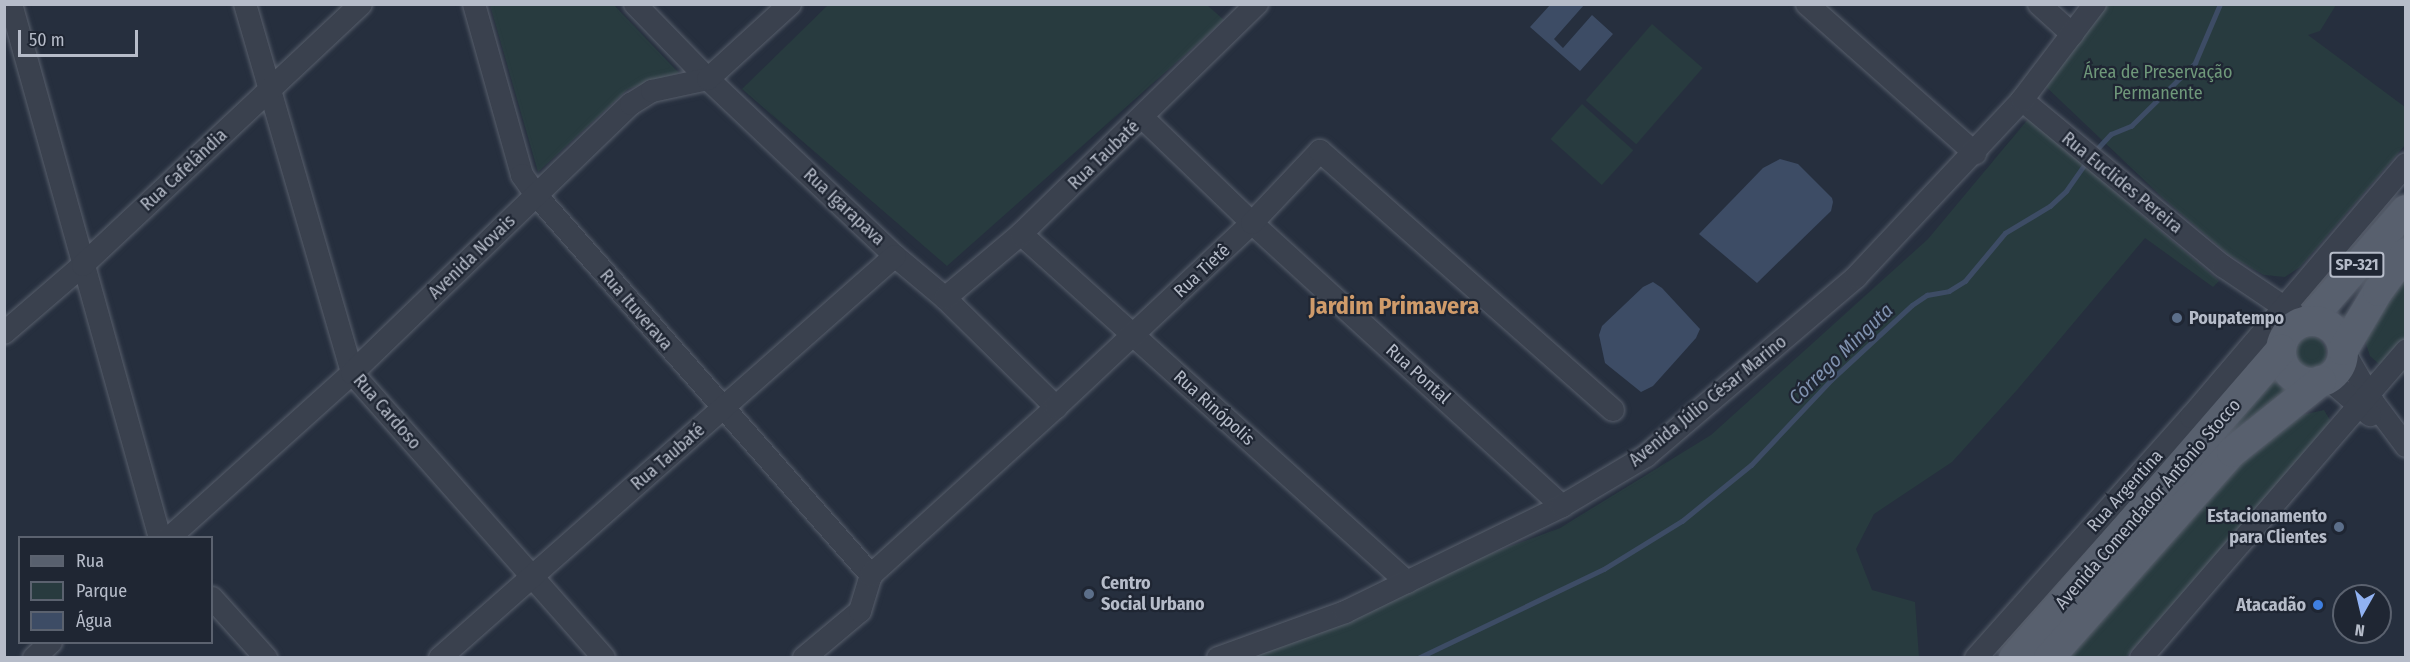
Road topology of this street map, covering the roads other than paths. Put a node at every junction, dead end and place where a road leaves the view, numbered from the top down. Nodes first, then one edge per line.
1 (11, 4) edge
2 (361, 4) edge
3 (474, 4) edge
4 (634, 4) edge
5 (790, 4) edge
6 (1807, 4) edge
7 (2039, 4) edge
8 (2095, 4) edge
9 (249, 7) edge
10 (1249, 7) edge
11 (2072, 34) junction
12 (708, 79) junction
13 (270, 89) junction
14 (2022, 100) junction
15 (1143, 118) junction
16 (1975, 153) junction
17 (2406, 164) edge
18 (536, 195) junction
19 (2406, 210) edge
20 (1252, 224) junction
21 (1021, 234) junction
22 (2406, 254) edge
23 (895, 256) junction
24 (83, 265) junction
25 (945, 298) junction
26 (2289, 328) junction
27 (4, 333) edge
28 (1134, 334) junction
29 (2343, 350) junction
30 (2406, 351) edge
31 (352, 373) junction
32 (2324, 380) junction
33 (2363, 400) junction
34 (1056, 407) junction
35 (722, 410) junction
36 (1613, 410) dead end
37 (2401, 441) edge
38 (1562, 506) junction
39 (160, 536) edge
40 (170, 536) edge
41 (871, 575) junction
42 (533, 576) junction
43 (1407, 582) junction
44 (213, 599) edge
45 (49, 644) edge
46 (252, 653) edge
47 (34, 657) edge
48 (440, 657) edge
49 (604, 657) edge
50 (804, 657) edge
51 (1218, 657) edge
52 (1976, 657) edge
53 (2014, 657) edge
54 (2049, 657) edge
55 (2141, 657) edge

1 - 24 street
2 - 13 street, Rua Cafelândia
3 - 18 street, Rua Ituverava
4 - 12 street, Rua Igarapava
5 - 12 street, Avenida Novais
6 - 16 street
7 - 11 street
8 - 11 street, Avenida Júlio César Marino
9 - 13 street, Rua Cardoso
10 - 15 street, Rua Taubaté
11 - 14 street, Avenida Júlio César Marino
12 - 18 street, Avenida Novais
12 - 23 street, Rua Igarapava
13 - 24 street, Rua Cafelândia
13 - 31 street, Rua Cardoso
14 - 16 street, Avenida Júlio César Marino
14 - 26 street, Rua Euclides Pereira
15 - 20 street, Rua Pontal
15 - 21 street, Rua Taubaté
16 - 38 street, Avenida Júlio César Marino
17 - 26 street, Rua Argentina
18 - 31 street, Avenida Novais
18 - 35 street, Rua Ituverava
19 - 26 main road, Avenida Comendador Antônio Stocco / SP-321
20 - 28 street, Rua Tietê
20 - 36 street, Rua Tietê
20 - 38 street, Rua Pontal
21 - 25 street, Rua Taubaté
21 - 28 street, Rua Rinópolis
22 - 29 main road, SP-321
23 - 25 street, Rua Igarapava
23 - 35 street, Rua Taubaté
24 - 27 street, Rua Cafelândia
24 - 39 street
25 - 34 street, Rua Igarapava
26 - 29 main road
26 - 32 main road
26 - 52 street, Rua Argentina
26 - 53 main road, Avenida Comendador Antônio Stocco
28 - 34 street, Rua Tietê
28 - 43 street, Rua Rinópolis
29 - 32 main road
29 - 33 street
30 - 33 street
31 - 40 street, Avenida Novais
31 - 42 street, Rua Cardoso
32 - 33 street
32 - 54 main road, Avenida Comendador Antônio Stocco
33 - 37 street
33 - 55 street
34 - 41 street, Rua Tietê
35 - 41 street, Rua Ituverava
35 - 42 street, Rua Taubaté
38 - 43 street, Avenida Júlio César Marino
41 - 50 street
42 - 48 street, Rua Taubaté
42 - 49 street, Rua Cardoso
43 - 51 street, Avenida Júlio César Marino
44 - 46 street
45 - 47 street

